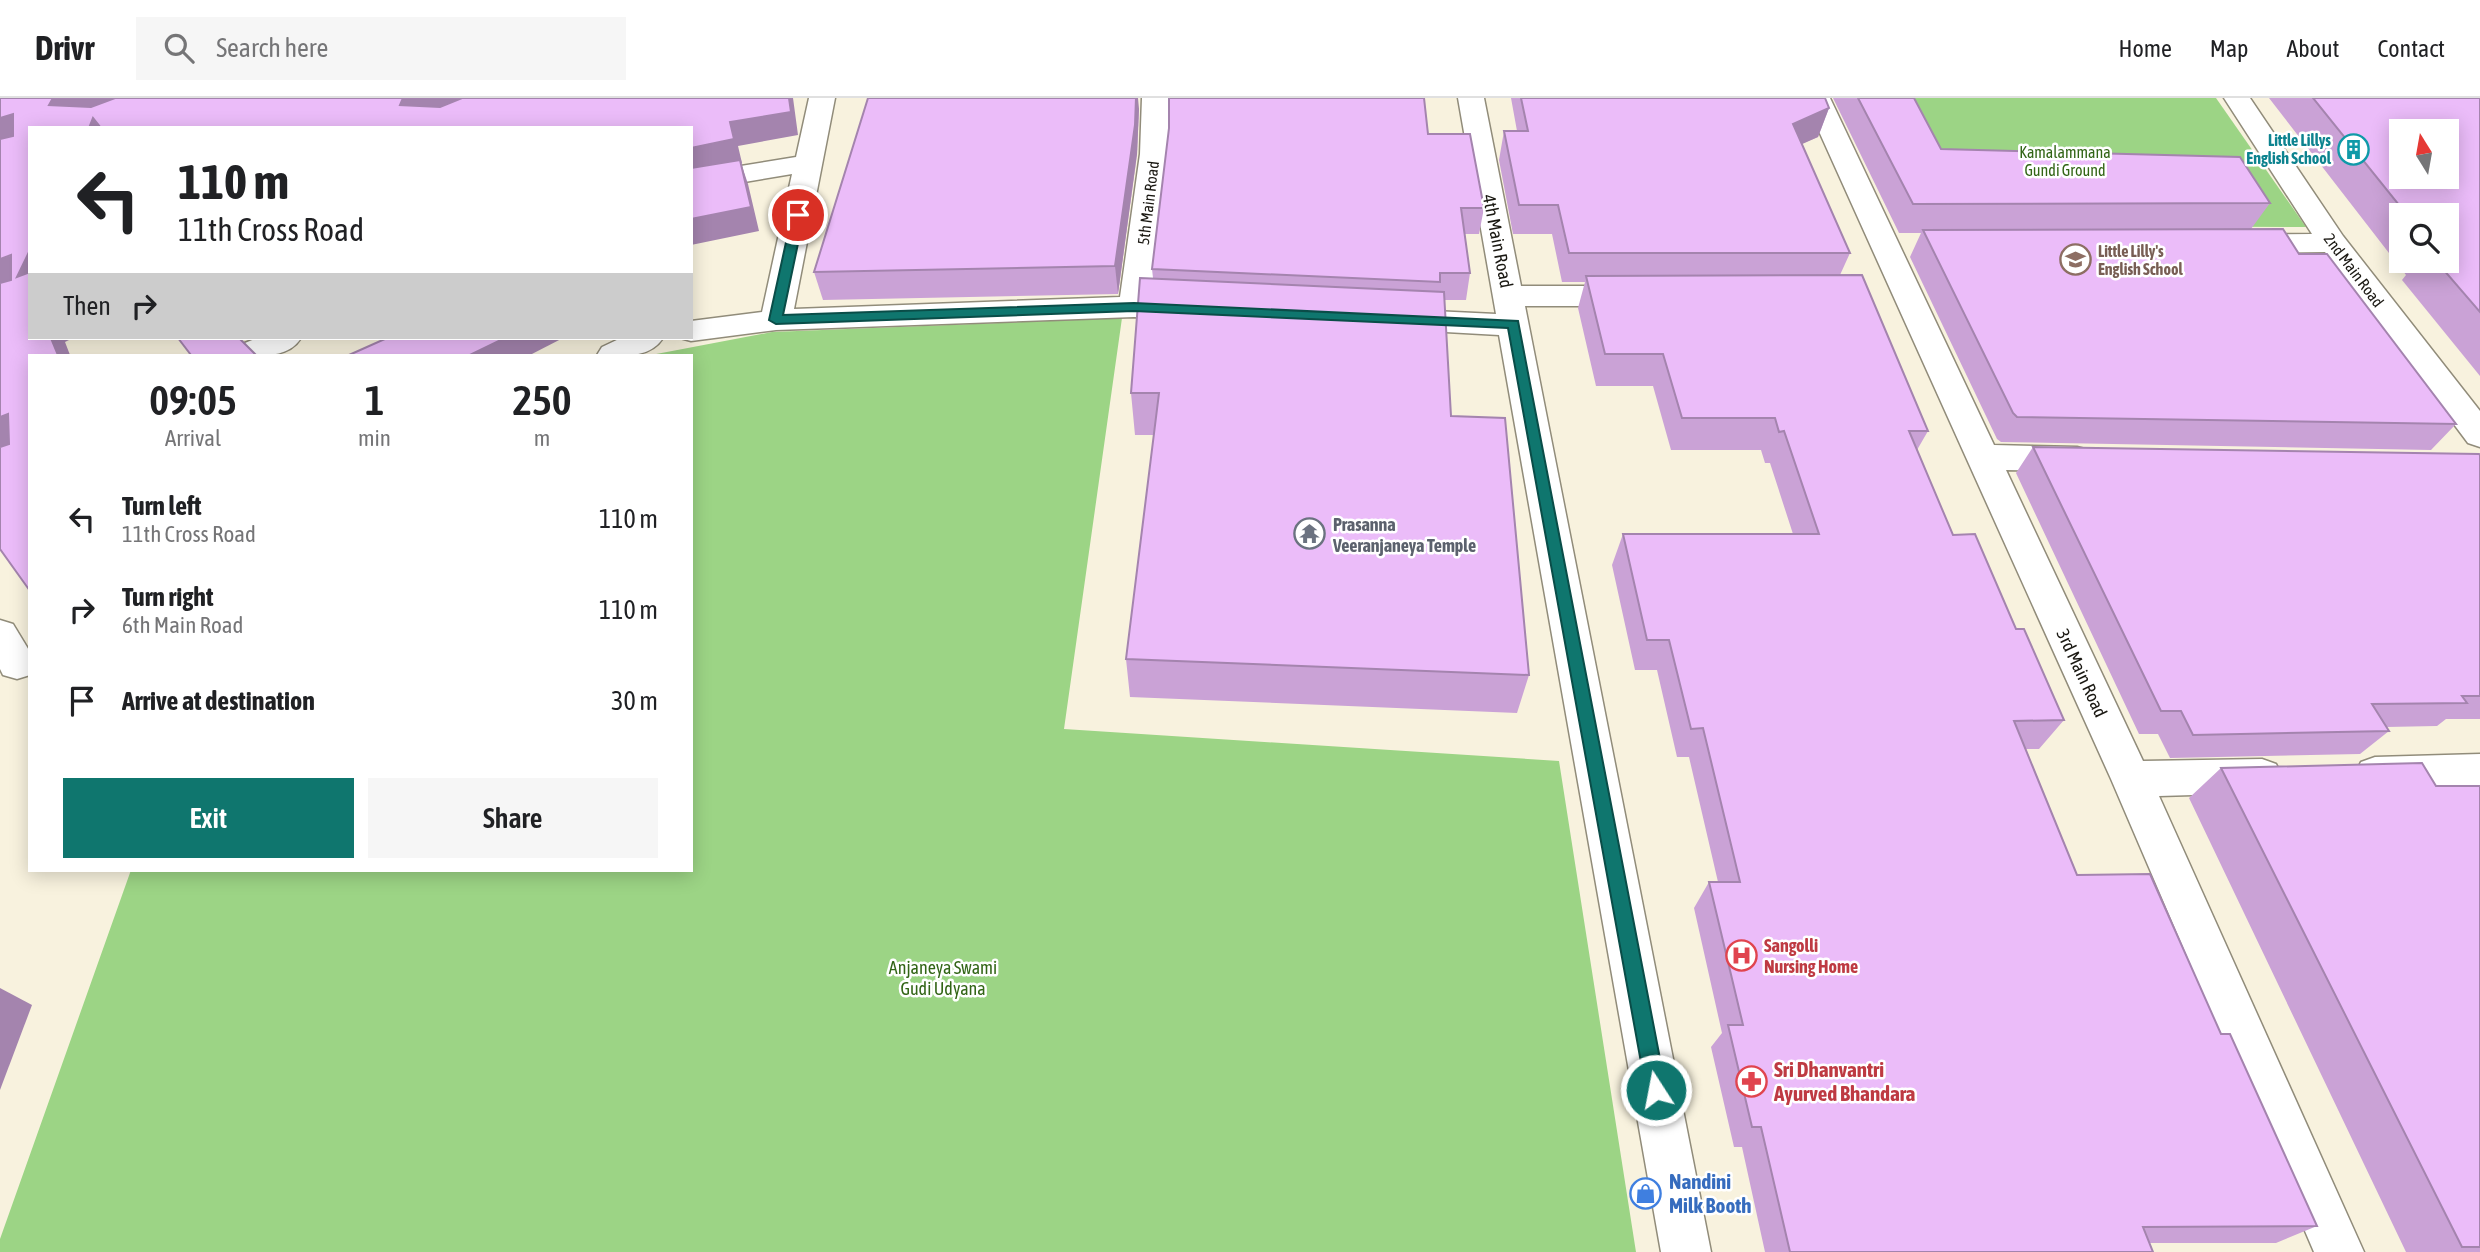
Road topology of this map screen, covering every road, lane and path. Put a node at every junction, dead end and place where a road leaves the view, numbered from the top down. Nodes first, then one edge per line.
1 (822, 98) edge
2 (1155, 98) edge
3 (1471, 98) edge
4 (1817, 98) edge
5 (2237, 98) edge
6 (809, 163) junction
7 (693, 183) edge
8 (2333, 243) junction
9 (2210, 244) edge
10 (1659, 296) edge
11 (1134, 307) junction
12 (1511, 310) junction
13 (1215, 311) edge
14 (1364, 318) edge
15 (776, 320) junction
16 (693, 331) edge
17 (280, 340) edge
18 (643, 340) edge
19 (248, 354) edge
20 (615, 354) edge
21 (2475, 455) edge
22 (1982, 457) junction
23 (2106, 459) edge
24 (2480, 771) edge
25 (2340, 775) edge
26 (2299, 776) edge
27 (2131, 779) junction
28 (1686, 1252) edge
29 (2339, 1252) edge

1 - 6 street
2 - 11 street, 5th Main Road
3 - 12 street, 4th Main Road
4 - 22 street, 3rd Main Road
5 - 8 street, 2nd Main Road
6 - 7 street
6 - 15 street
8 - 9 street
8 - 21 street, 2nd Main Road
10 - 12 street
11 - 13 street
11 - 15 street
12 - 14 street
12 - 28 street, 4th Main Road
15 - 16 street
17 - 19 street
18 - 20 street
22 - 23 street
22 - 27 street, 3rd Main Road
24 - 25 street
26 - 27 street
27 - 29 street, 3rd Main Road

